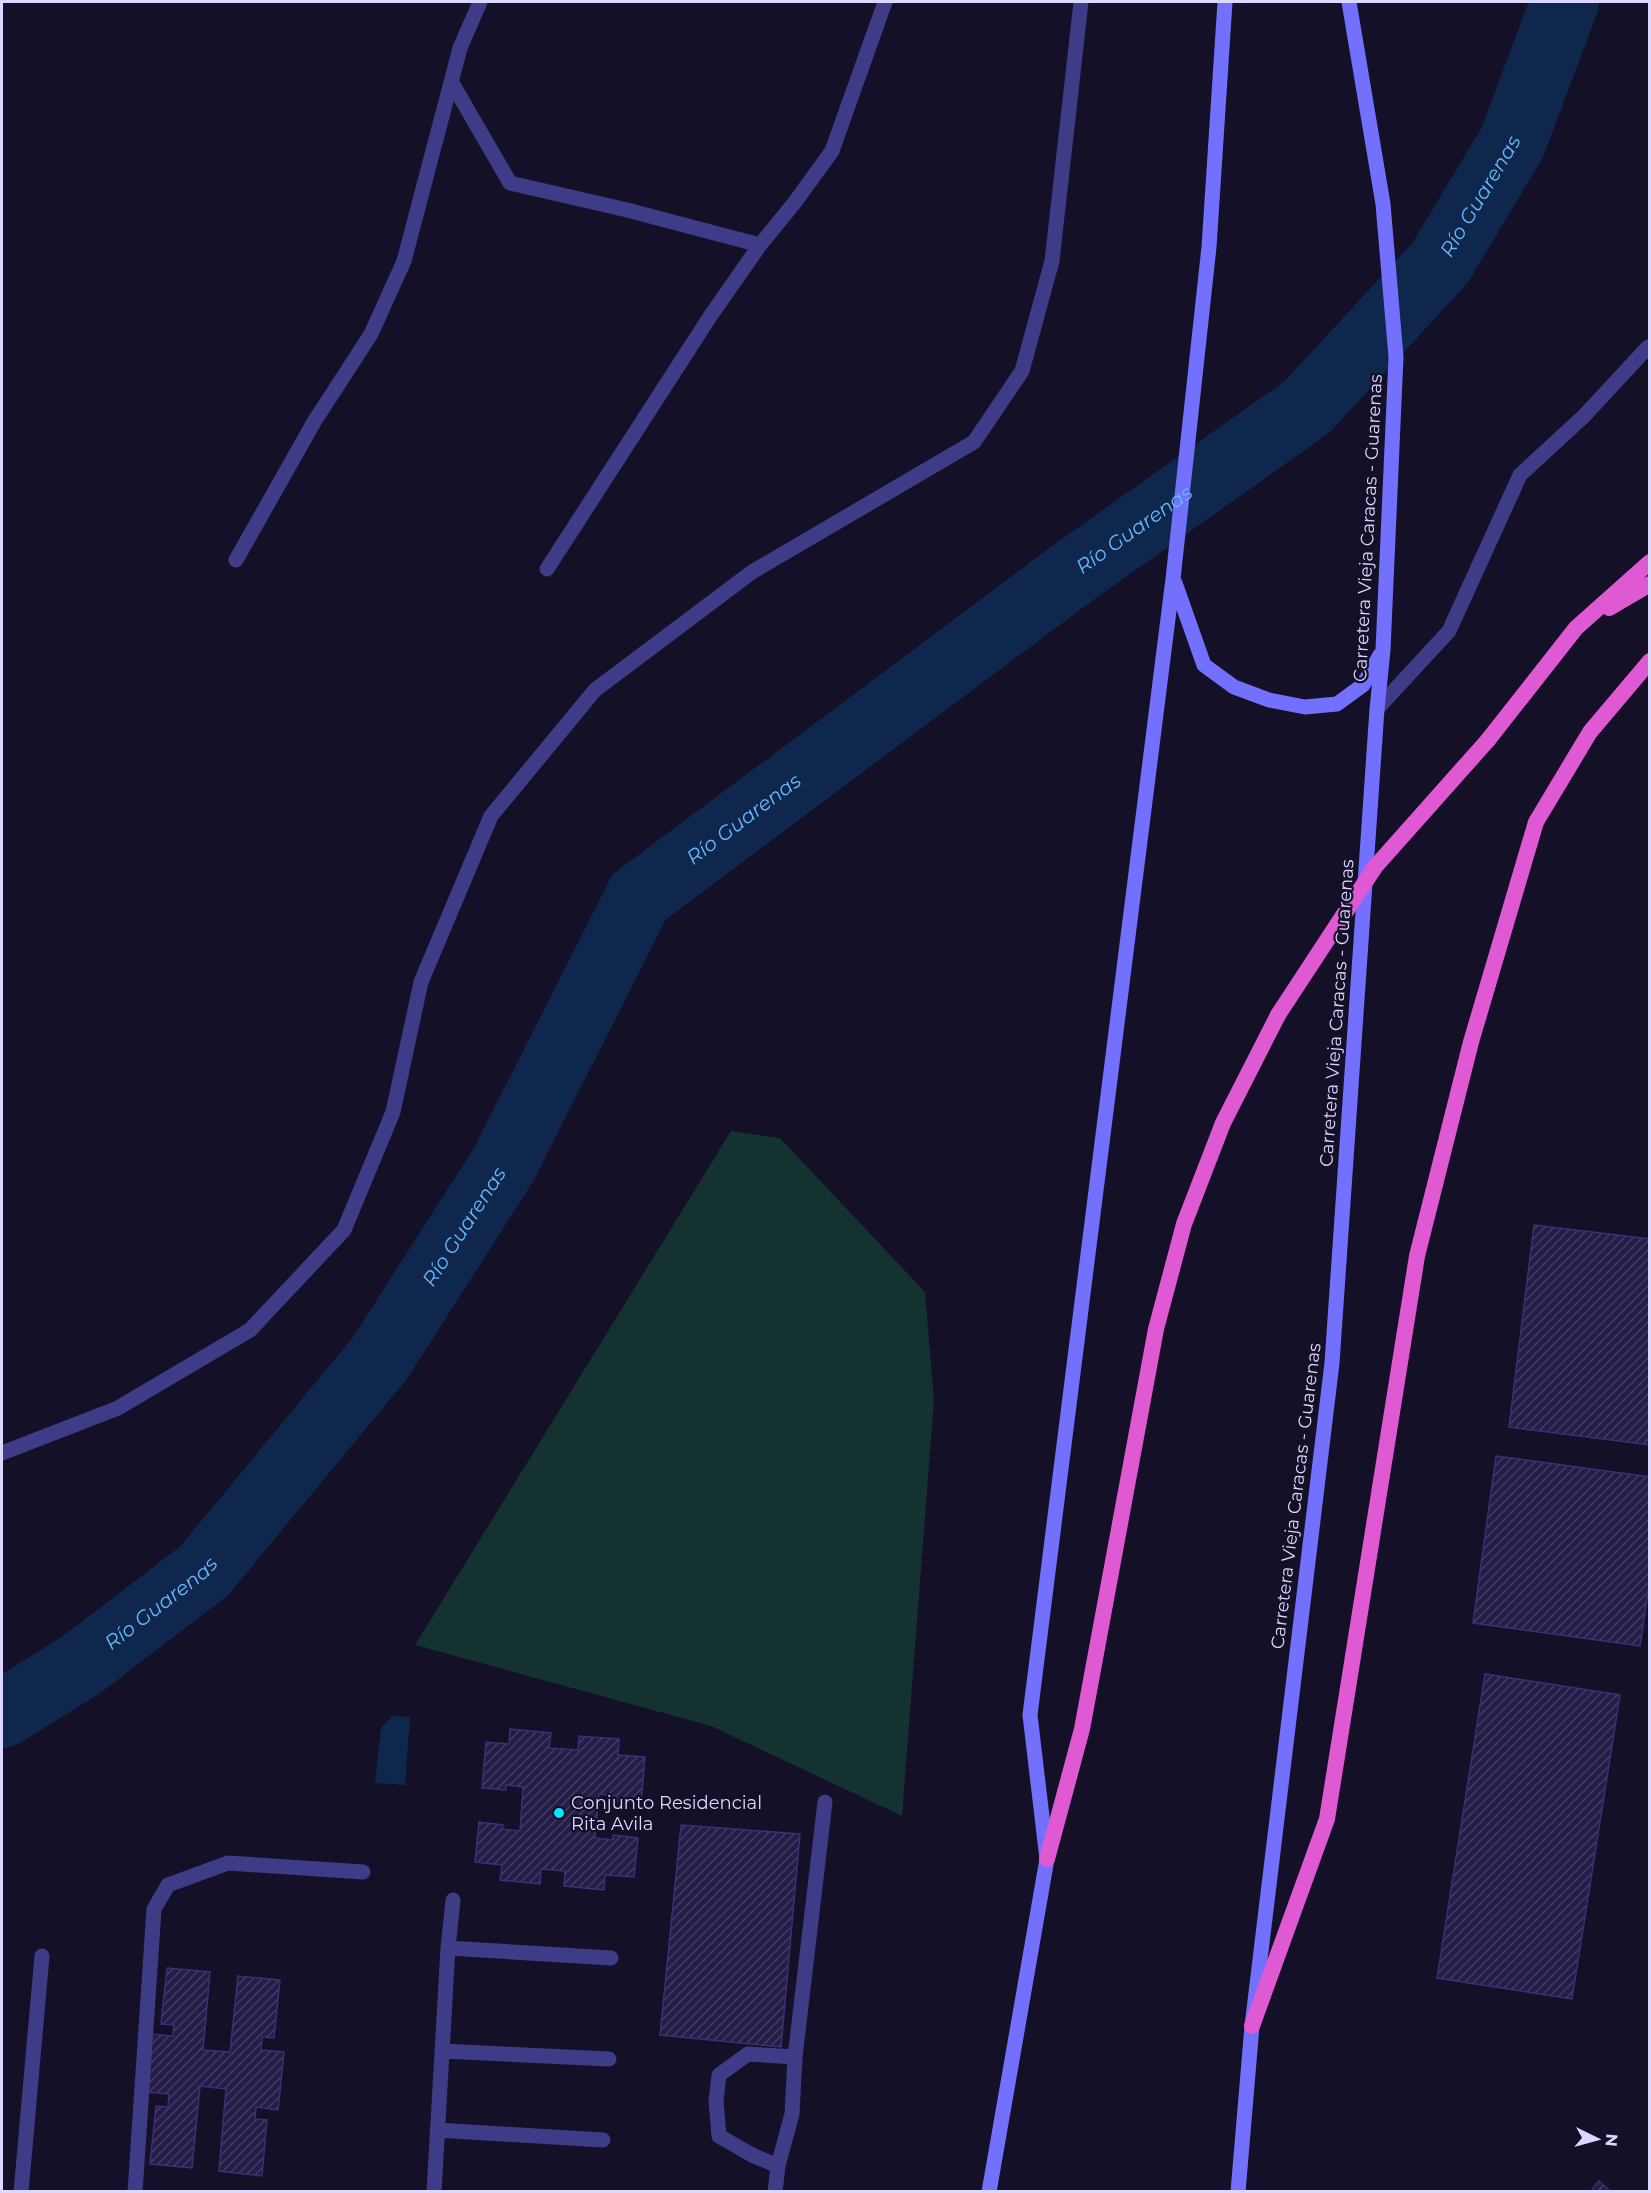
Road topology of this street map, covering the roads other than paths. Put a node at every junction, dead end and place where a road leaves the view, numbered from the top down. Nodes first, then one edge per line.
1 (480, 2) edge
2 (885, 2) edge
3 (1081, 2) edge
4 (1225, 2) edge
5 (1350, 2) edge
6 (452, 83) junction
7 (760, 245) junction
8 (1648, 347) edge
9 (236, 560) dead end
10 (1650, 562) edge
11 (547, 569) dead end
12 (1173, 579) junction
13 (1650, 584) edge
14 (1576, 628) junction
15 (1383, 650) junction
16 (1650, 661) edge
17 (1377, 709) junction
18 (2, 1453) edge
19 (825, 1802) dead end
20 (1047, 1859) junction
21 (363, 1872) dead end
22 (453, 1900) dead end
23 (448, 1948) junction
24 (42, 1956) dead end
25 (611, 1958) dead end
26 (1252, 2026) junction
27 (442, 2051) junction
28 (795, 2057) junction
29 (609, 2059) dead end
30 (437, 2130) junction
31 (603, 2140) dead end
32 (778, 2166) junction
33 (21, 2192) edge
34 (135, 2192) edge
35 (434, 2192) edge
36 (775, 2192) edge
37 (989, 2192) edge
38 (1238, 2192) edge

1 - 6 street
2 - 7 street
3 - 18 street
4 - 12 main road
5 - 15 main road, Carretera Vieja Caracas - Guarenas
6 - 7 street
6 - 9 street
7 - 11 street
8 - 17 street
10 - 14 highway
12 - 15 main road
12 - 20 main road
13 - 14 highway
14 - 20 highway, bridge
15 - 17 main road, Carretera Vieja Caracas - Guarenas
16 - 26 highway
17 - 26 main road, Carretera Vieja Caracas - Guarenas
19 - 28 street
20 - 37 main road
21 - 34 street
22 - 23 street
23 - 25 street
23 - 27 street
24 - 33 street
26 - 38 main road, Carretera Vieja Caracas - Guarenas
27 - 29 street
27 - 30 street
28 - 32 street
28 - 32 street
30 - 31 street
30 - 35 street
32 - 36 street

